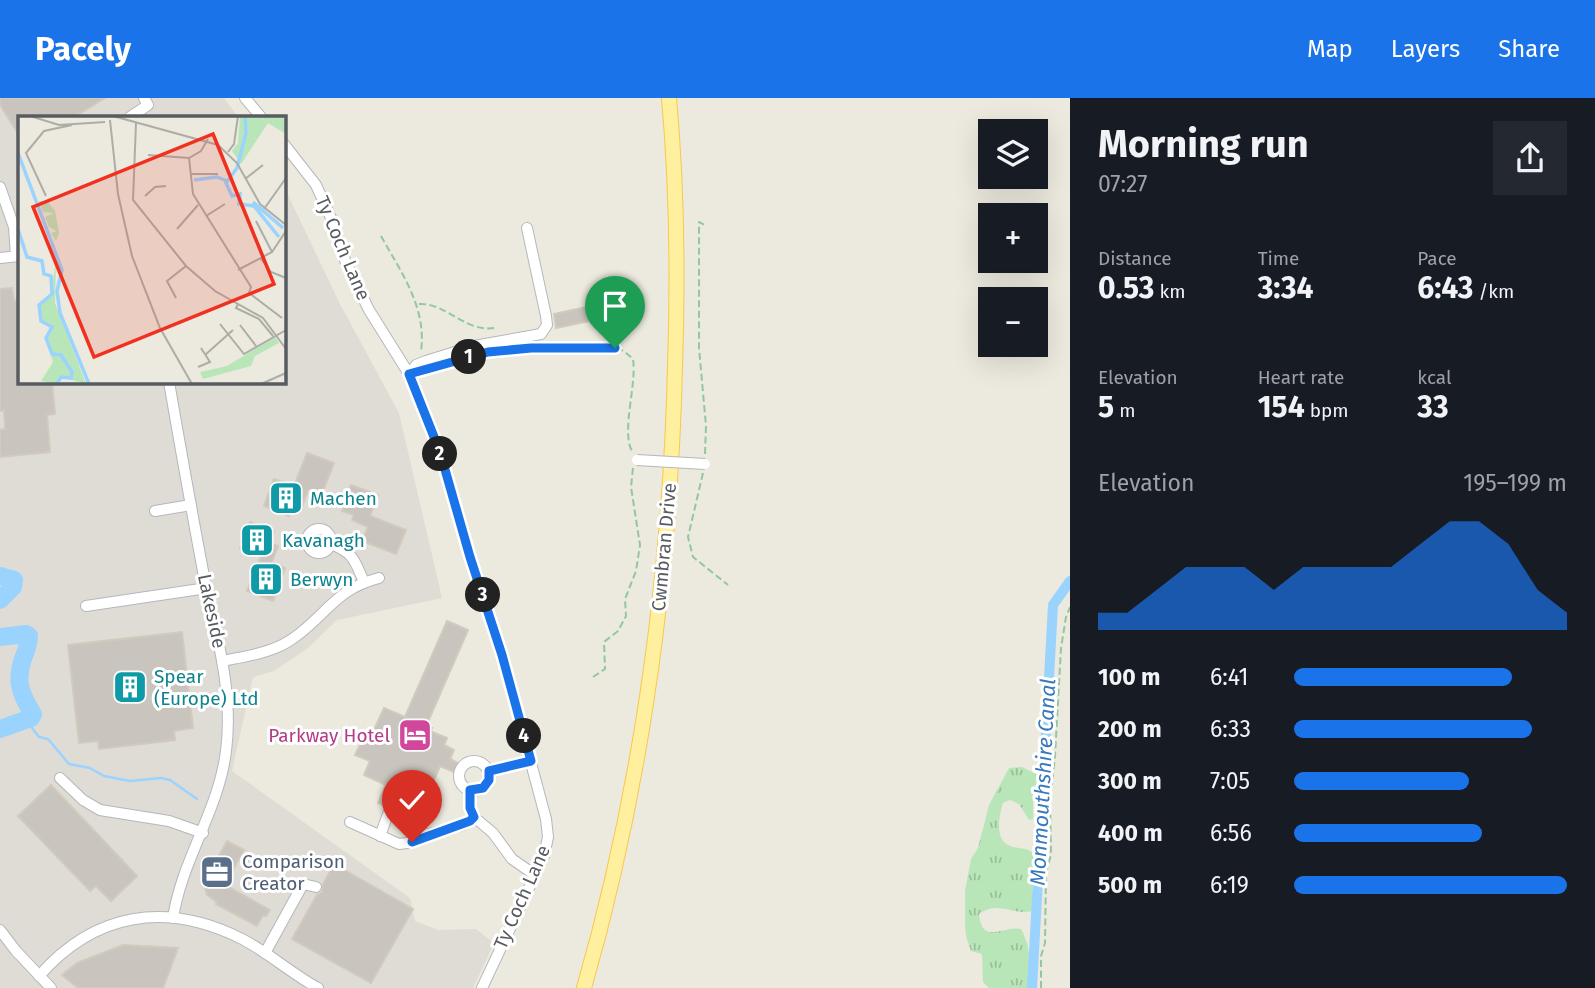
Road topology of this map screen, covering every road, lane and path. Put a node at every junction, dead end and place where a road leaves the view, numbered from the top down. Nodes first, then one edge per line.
1 (145, 98) edge
2 (245, 98) edge
3 (669, 98) edge
4 (132, 116) edge
5 (260, 116) edge
6 (285, 145) edge
7 (0, 187) edge
8 (707, 226) dead end
9 (527, 228) dead end
10 (381, 236) dead end
11 (18, 256) edge
12 (0, 258) edge
13 (418, 304) junction
14 (494, 328) dead end
15 (520, 349) dead end
16 (413, 370) junction
17 (169, 383) edge
18 (637, 460) junction
19 (705, 464) junction
20 (191, 505) junction
21 (155, 511) dead end
22 (331, 544) dead end
23 (379, 578) dead end
24 (364, 582) junction
25 (728, 585) dead end
26 (206, 588) junction
27 (86, 607) dead end
28 (1070, 607) edge
29 (222, 661) junction
30 (593, 677) dead end
31 (531, 761) junction
32 (489, 771) junction
33 (60, 778) dead end
34 (470, 790) junction
35 (388, 814) dead end
36 (474, 817) junction
37 (350, 822) dead end
38 (203, 833) junction
39 (380, 836) junction
40 (535, 875) junction
41 (316, 887) dead end
42 (173, 918) junction
43 (0, 930) edge
44 (265, 953) junction
45 (38, 976) junction
46 (51, 988) edge
47 (318, 988) edge
48 (482, 988) edge
49 (584, 988) edge
50 (1041, 988) edge

1 - 4 street
2 - 5 street
3 - 49 main road, Cwmbran Drive
6 - 16 street, Ty Coch Lane
7 - 11 street
8 - 19 path
9 - 16 street
10 - 13 path
11 - 12 street
13 - 14 path
13 - 16 path
15 - 18 path
16 - 31 street, Ty Coch Lane
17 - 20 street, Lakeside
18 - 19 street, bridge
18 - 30 path
19 - 25 path
20 - 21 street
20 - 26 street, Lakeside
22 - 24 street
23 - 24 street
24 - 29 street
26 - 27 street
26 - 29 street, Lakeside
28 - 50 path
29 - 38 street, Lakeside
31 - 32 street
31 - 40 street, Ty Coch Lane
32 - 34 street
32 - 34 street
33 - 38 street
34 - 36 street
35 - 39 street
36 - 39 street
36 - 40 street
37 - 39 street
38 - 42 street, Lakeside
40 - 48 street, Ty Coch Lane
41 - 44 street
42 - 44 street
42 - 45 street
43 - 45 street
44 - 47 street
45 - 46 street

